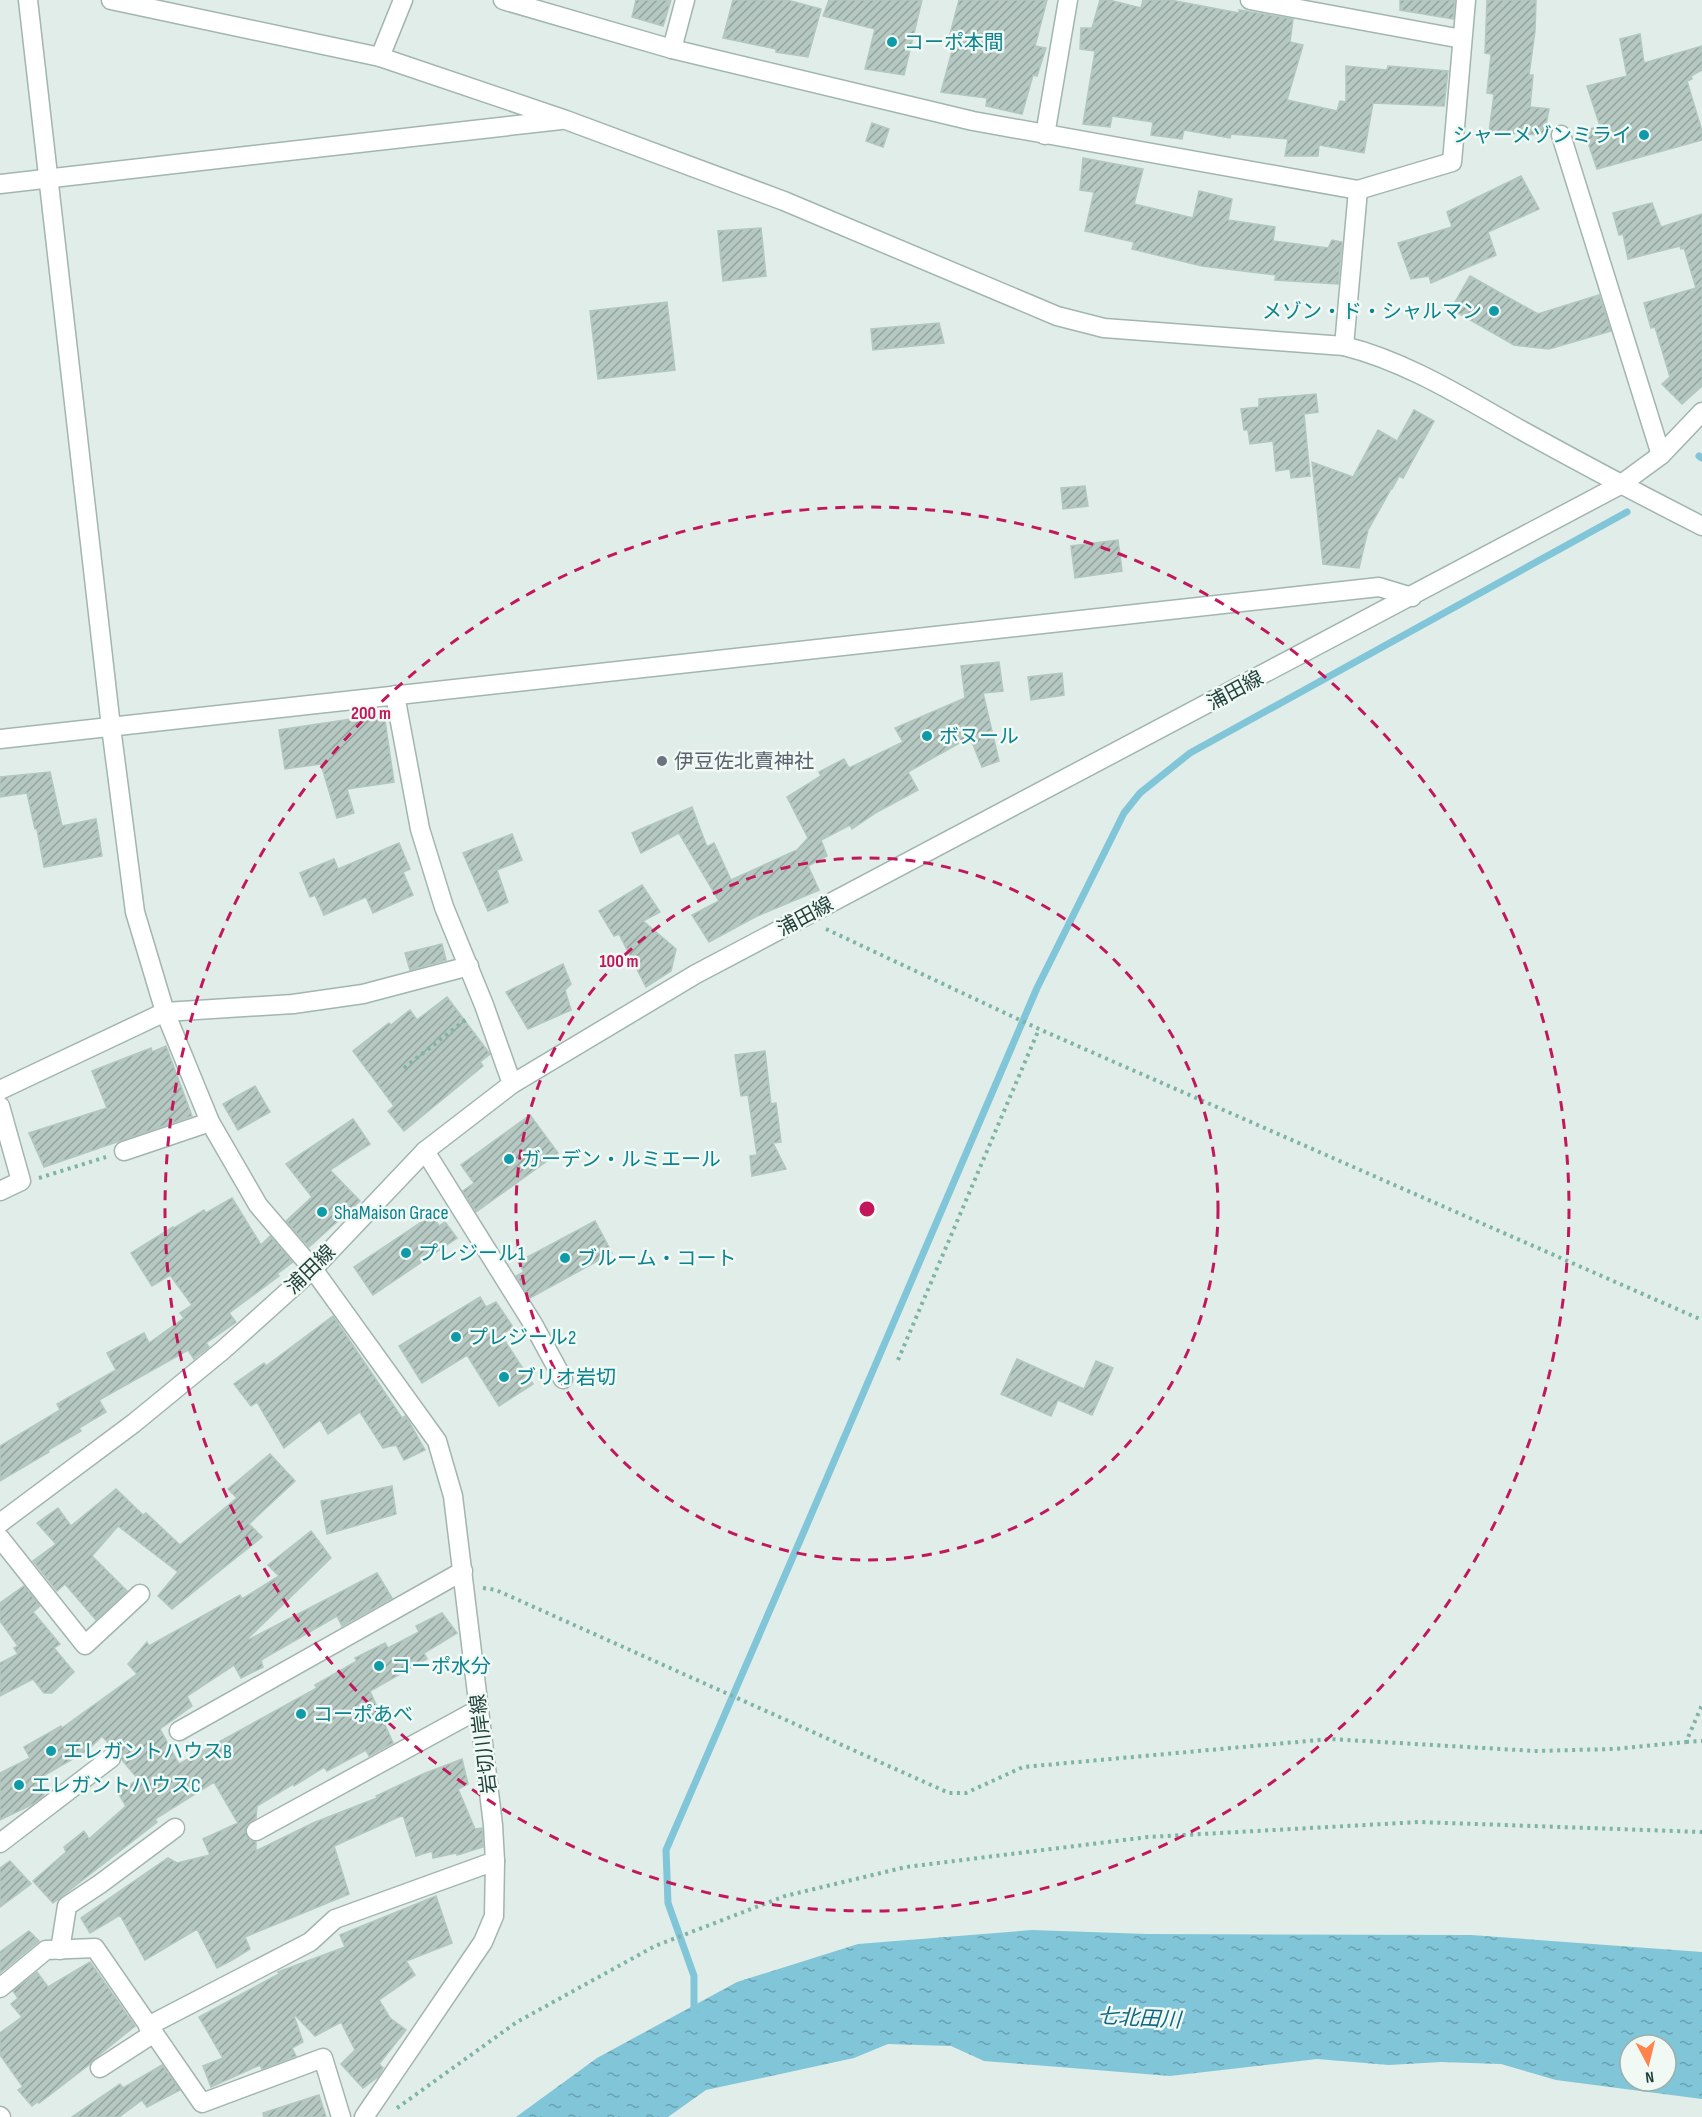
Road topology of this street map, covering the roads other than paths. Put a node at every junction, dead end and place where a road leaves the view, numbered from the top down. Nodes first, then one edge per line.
1 (28, 0) edge
2 (111, 0) edge
3 (403, 0) edge
4 (503, 0) edge
5 (685, 0) edge
6 (1068, 0) edge
7 (1251, 0) edge
8 (1466, 0) edge
9 (1462, 39) junction
10 (672, 49) junction
11 (380, 57) junction
12 (566, 120) junction
13 (1045, 135) junction
14 (1561, 135) dead end
15 (48, 179) junction
16 (0, 184) edge
17 (1358, 190) junction
18 (1344, 346) junction
19 (1702, 412) edge
20 (1661, 455) junction
21 (1620, 485) junction
22 (1702, 526) edge
23 (1413, 597) junction
24 (395, 695) junction
25 (111, 727) junction
26 (0, 739) edge
27 (468, 966) junction
28 (165, 1012) junction
29 (512, 1084) junction
30 (0, 1090) edge
31 (0, 1107) edge
32 (210, 1122) junction
33 (425, 1150) junction
34 (124, 1151) road end
35 (0, 1191) edge
36 (313, 1269) junction
37 (563, 1379) dead end
38 (0, 1523) edge
39 (0, 1538) edge
40 (463, 1578) junction
41 (140, 1593) dead end
42 (479, 1709) junction
43 (179, 1731) dead end
44 (111, 1758) dead end
45 (175, 1828) dead end
46 (256, 1831) dead end
47 (0, 1842) edge
48 (495, 1861) junction
49 (60, 1950) junction
50 (0, 1988) edge
51 (151, 2029) junction
52 (100, 2068) dead end
53 (341, 2117) edge
54 (364, 2117) edge

1 - 15 street, 岩切川岸線
2 - 11 street
3 - 11 street
4 - 10 street
5 - 10 street
6 - 13 street
7 - 9 street
8 - 9 street
9 - 17 street
10 - 13 street
11 - 12 street
12 - 15 street
12 - 18 street
13 - 17 street
14 - 20 street
15 - 16 street
15 - 25 street, 岩切川岸線
17 - 18 street
18 - 21 street
19 - 20 street, 浦田線
20 - 21 street, 浦田線
21 - 22 street
21 - 23 street, 浦田線
23 - 24 street
23 - 29 street, 浦田線
24 - 25 street
24 - 27 street
25 - 26 street
25 - 28 street, 岩切川岸線
27 - 28 street
27 - 29 street
28 - 30 street
28 - 32 street, 岩切川岸線
29 - 33 street, 浦田線
31 - 35 street
32 - 34 street
32 - 36 street, 岩切川岸線
33 - 36 street, 浦田線
33 - 37 street
36 - 38 street, 浦田線
36 - 40 street, 岩切川岸線
39 - 41 street
40 - 42 street, 岩切川岸線
40 - 43 street
42 - 46 street
42 - 48 street, 岩切川岸線
44 - 47 street
45 - 49 street
48 - 51 street
48 - 54 street, 岩切川岸線
49 - 50 street
49 - 51 street
51 - 52 street
51 - 53 street

